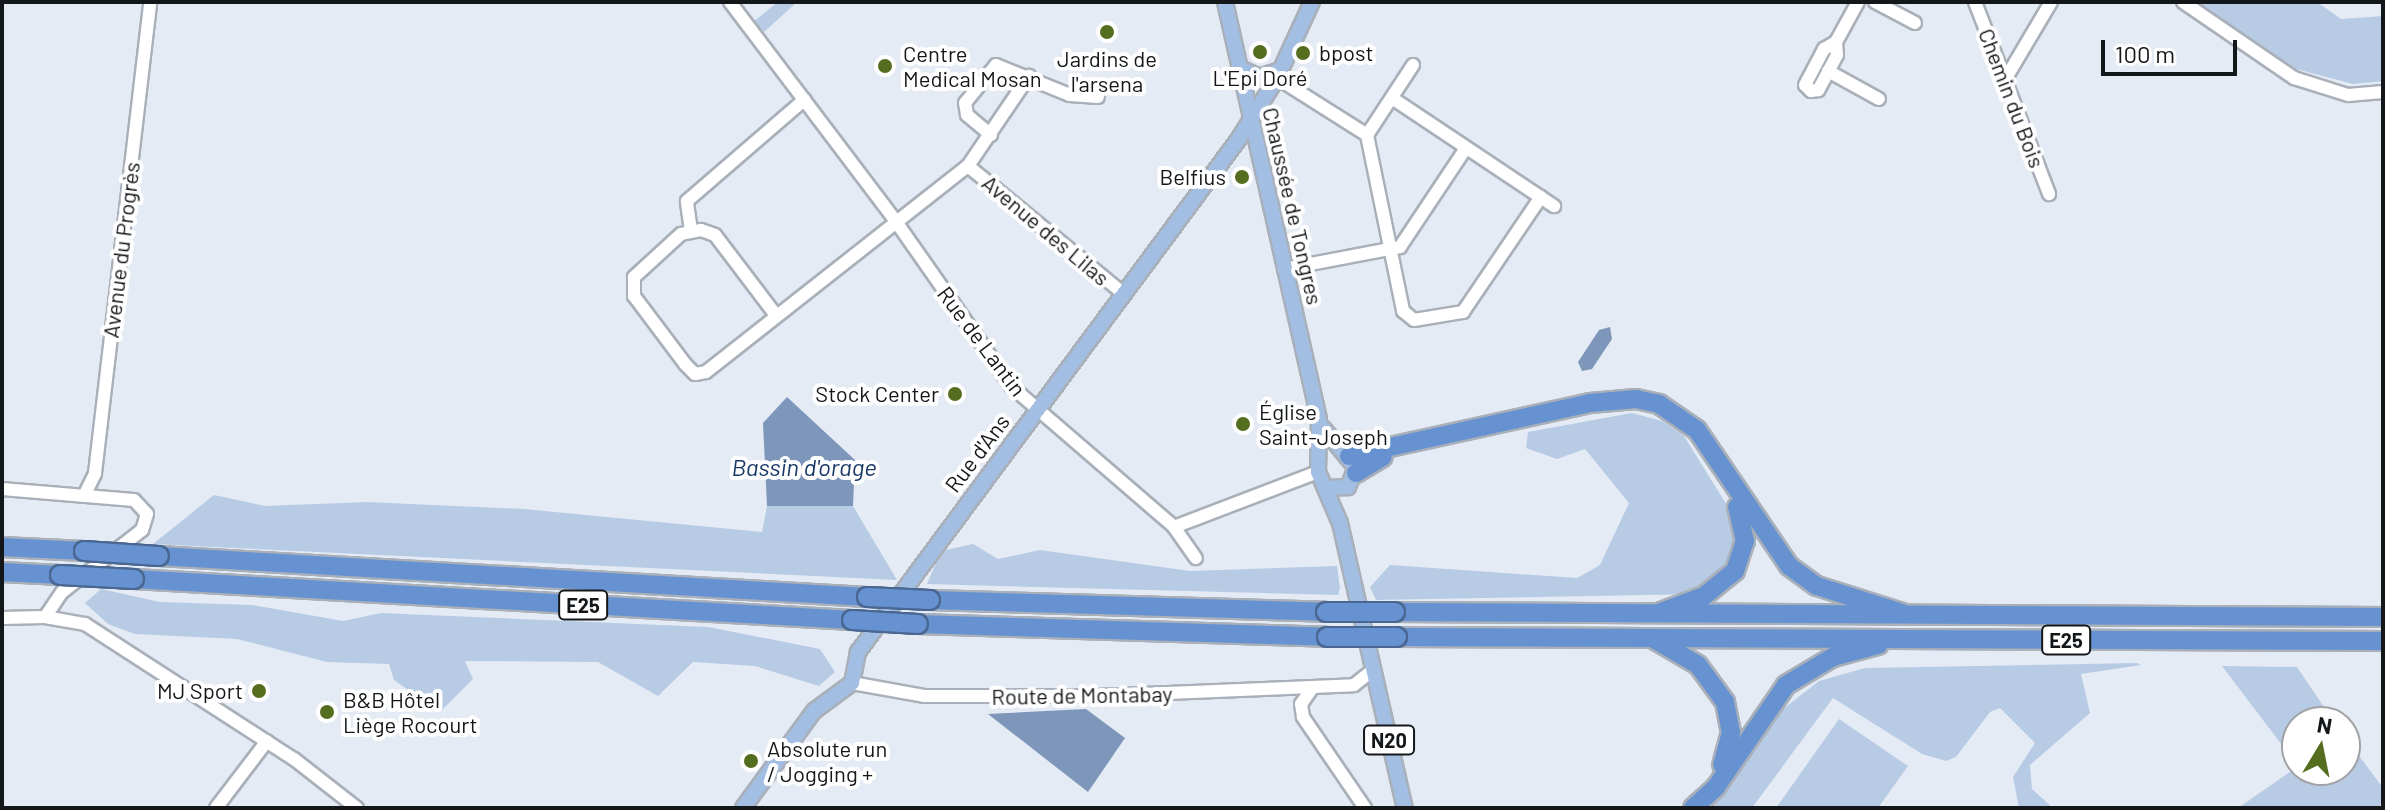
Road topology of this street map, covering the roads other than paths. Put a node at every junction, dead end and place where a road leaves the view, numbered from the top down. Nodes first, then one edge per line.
1 (150, 2) edge
2 (730, 2) edge
3 (1225, 2) edge
4 (1312, 2) edge
5 (1858, 2) edge
6 (1875, 2) edge
7 (1975, 2) edge
8 (2051, 2) edge
9 (2183, 2) edge
10 (1915, 23) dead end
11 (1836, 42) junction
12 (1413, 65) dead end
13 (1240, 68) junction
14 (1828, 71) junction
15 (1279, 74) junction
16 (1029, 76) junction
17 (2003, 83) junction
18 (2383, 92) edge
19 (1098, 97) dead end
20 (1392, 98) junction
21 (1879, 99) dead end
22 (804, 100) junction
23 (1251, 120) junction
24 (991, 135) junction
25 (1367, 135) junction
26 (1235, 143) junction
27 (1466, 148) junction
28 (1258, 152) junction
29 (968, 166) junction
30 (2049, 194) dead end
31 (1541, 197) junction
32 (1554, 206) dead end
33 (897, 223) junction
34 (691, 231) junction
35 (1390, 250) junction
36 (1284, 269) junction
37 (1124, 294) junction
38 (775, 314) junction
39 (1037, 410) junction
40 (1319, 420) junction
41 (1350, 461) junction
42 (1320, 466) junction
43 (1328, 488) junction
44 (2, 489) edge
45 (1344, 490) junction
46 (84, 496) junction
47 (1340, 523) junction
48 (1174, 527) junction
49 (2, 547) edge
50 (1196, 558) dead end
51 (2, 572) edge
52 (1658, 614) junction
53 (1908, 616) junction
54 (45, 617) junction
55 (2383, 617) edge
56 (2, 618) edge
57 (1652, 638) junction
58 (1890, 639) junction
59 (2383, 641) edge
60 (1372, 671) junction
61 (852, 683) junction
62 (1313, 687) junction
63 (267, 741) junction
64 (216, 808) edge
65 (357, 808) edge
66 (743, 808) edge
67 (1365, 808) edge
68 (1405, 808) edge
69 (1679, 808) edge
70 (1693, 808) edge

1 - 46 street, Avenue du Progrès
2 - 22 street, Rue de Lantin
3 - 13 main road, Chaussée de Tongres / N20
4 - 15 main road, Rue d'Ans
5 - 11 street
6 - 10 street
7 - 17 street, Chemin du Bois
8 - 17 street
9 - 18 street
11 - 14 street
11 - 14 street
12 - 20 street
13 - 15 main road
13 - 23 main road, Chaussée de Tongres / N20
14 - 21 street
15 - 23 main road, Rue d'Ans
15 - 25 street
16 - 19 street
16 - 24 street, Avenue des Lilas
16 - 24 street
17 - 30 street, Chemin du Bois
20 - 25 street
20 - 27 street
22 - 33 street, Rue de Lantin
22 - 34 street
23 - 26 main road, Rue d'Ans
23 - 28 main road, Chaussée de Tongres / N20
24 - 29 street, Avenue des Lilas
25 - 35 street
26 - 28 main road
26 - 37 main road, Rue d'Ans
27 - 31 street
27 - 35 street
28 - 36 main road, Chaussée de Tongres / N20
29 - 33 street, Avenue des Lilas
29 - 37 street, Avenue des Lilas
31 - 32 street
31 - 35 street
33 - 38 street, Avenue des Lilas
33 - 39 street, Rue de Lantin
34 - 38 street
34 - 38 street, Avenue des Lilas
35 - 36 street
36 - 40 main road, Chaussée de Tongres / N20
37 - 39 main road, Rue d'Ans
39 - 48 street, Rue de Lantin
39 - 61 main road, Rue d'Ans
40 - 41 main road, Chaussée de Tongres / N20
40 - 42 main road, Chaussée de Tongres / N20
41 - 42 main road
41 - 45 main road, Chaussée de Tongres / N20
41 - 52 highway
41 - 53 highway
42 - 43 main road, Chaussée de Tongres / N20
42 - 48 street
43 - 45 main road
43 - 47 main road, Chaussée de Tongres / N20
44 - 46 street
45 - 47 main road, Chaussée de Tongres / N20
46 - 54 street
47 - 60 main road, Chaussée de Tongres / N20
48 - 50 street, Rue de Lantin
49 - 52 highway, E25, bridge
51 - 57 highway, E25, bridge
52 - 53 highway, E25
53 - 55 highway, E25
54 - 56 street
54 - 63 street
57 - 58 highway, E25
57 - 69 highway
58 - 59 highway, E25
58 - 70 highway
60 - 62 street, Route de Montabay
60 - 68 main road, Chaussée de Tongres / N20
61 - 62 street, Route de Montabay
61 - 66 main road
62 - 67 street
63 - 64 street
63 - 65 street

